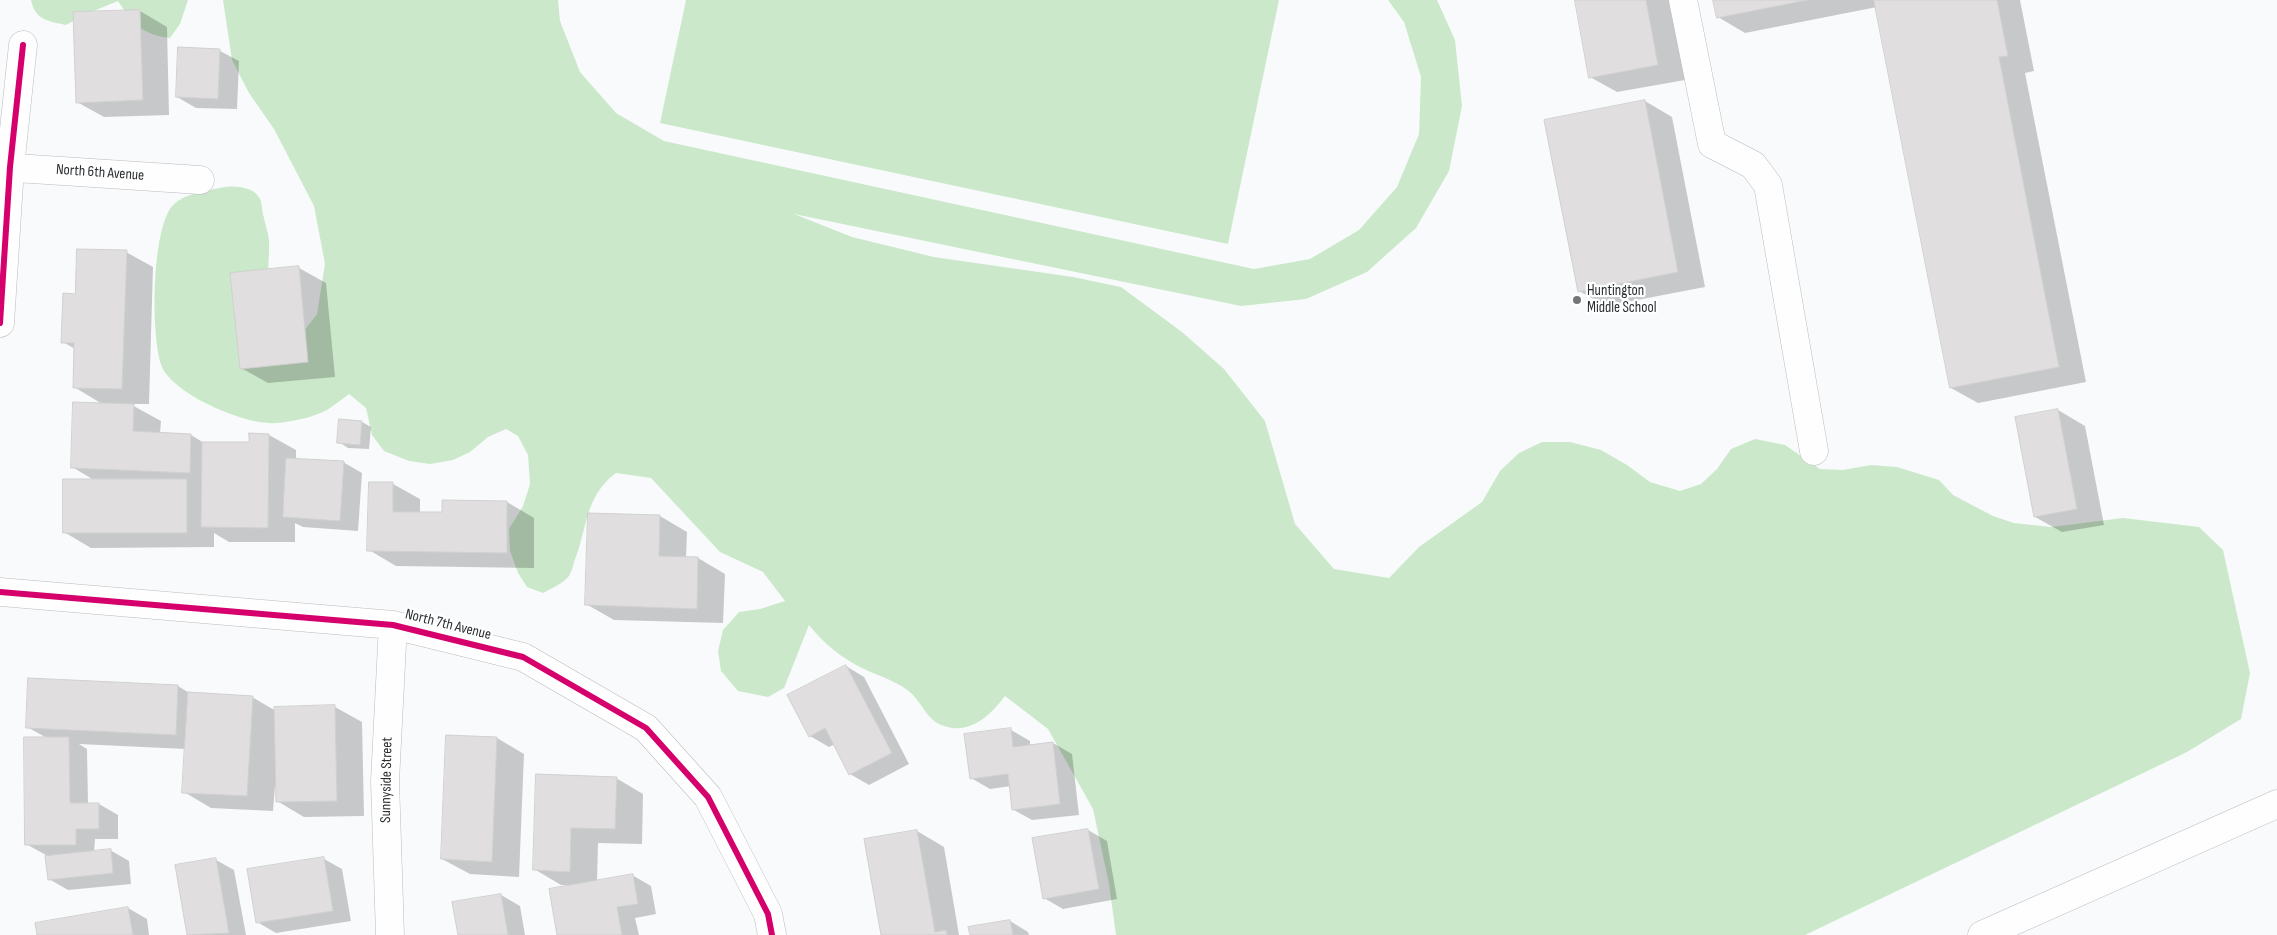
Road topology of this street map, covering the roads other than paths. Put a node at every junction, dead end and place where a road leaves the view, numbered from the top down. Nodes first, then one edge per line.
1 (1683, 0) edge
2 (23, 45) dead end
3 (5, 167) edge
4 (200, 180) dead end
5 (0, 323) edge
6 (1814, 451) dead end
7 (0, 592) edge
8 (393, 625) junction
9 (2277, 804) edge
10 (770, 925) edge
11 (390, 935) edge
12 (1982, 935) edge

1 - 6 main road
2 - 3 main road
3 - 4 main road, North 6th Avenue
3 - 5 main road
7 - 8 main road, North 7th Avenue
8 - 10 main road, North 7th Avenue
8 - 11 main road, Sunnyside Street
9 - 12 main road

